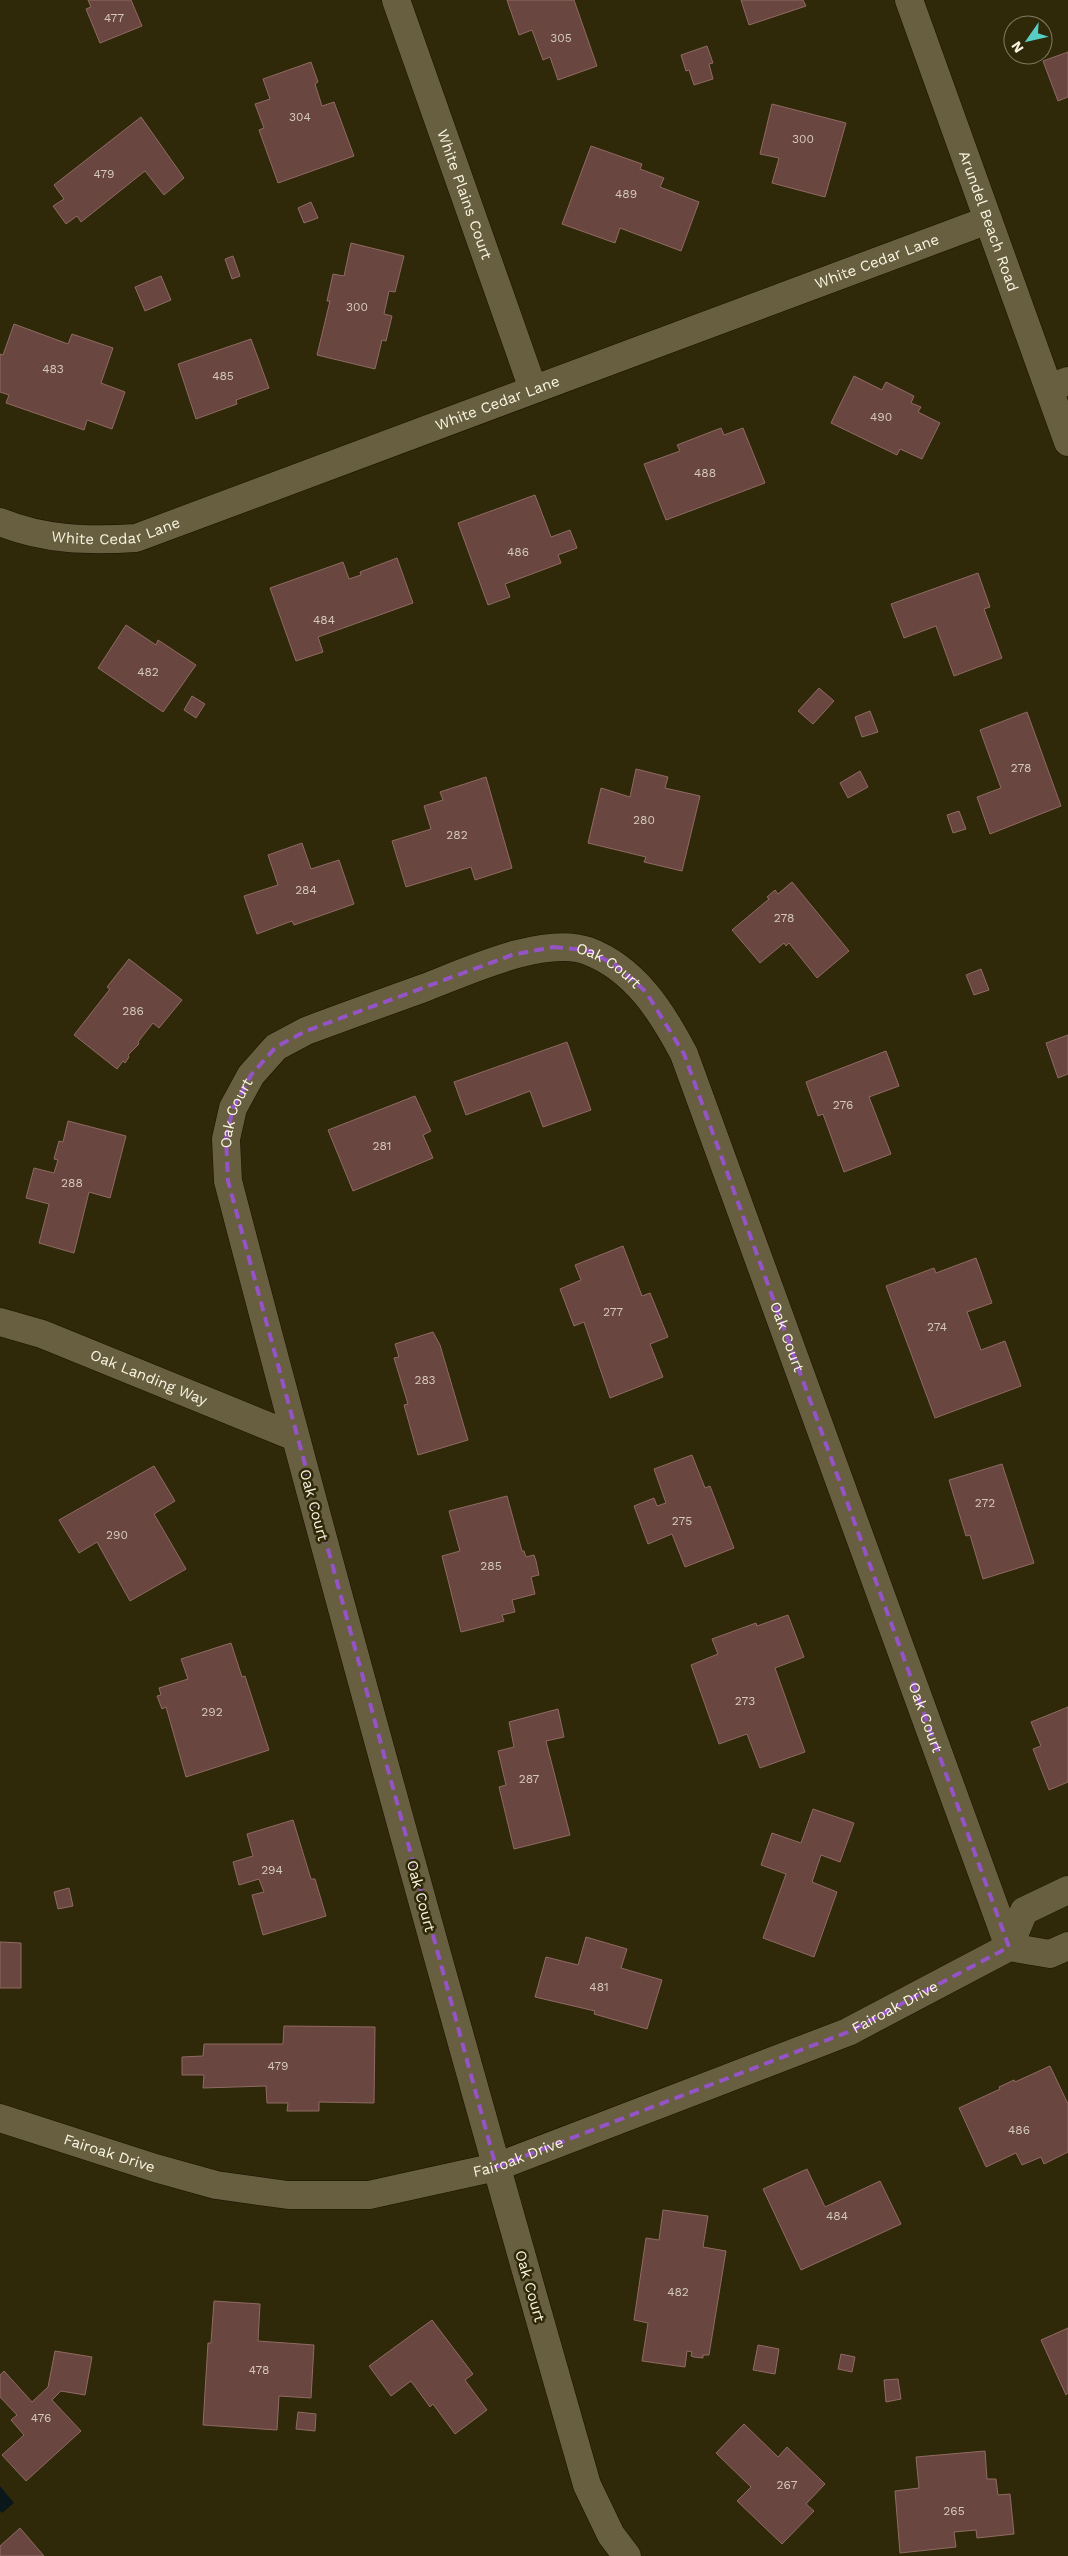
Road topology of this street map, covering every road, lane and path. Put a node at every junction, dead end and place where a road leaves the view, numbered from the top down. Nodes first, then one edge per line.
1 (396, 0) edge
2 (909, 0) edge
3 (988, 220) junction
4 (1058, 384) edge
5 (533, 389) junction
6 (1068, 442) edge
7 (0, 522) edge
8 (0, 1322) edge
9 (295, 1437) junction
10 (1068, 1890) edge
11 (1068, 1946) edge
12 (1009, 1947) junction
13 (0, 2118) edge
14 (496, 2168) junction
15 (627, 2556) edge

1 - 5 street, White Plains Court
2 - 3 street, Arundel Beach Road
3 - 4 street, Arundel Beach Road
3 - 5 street, White Cedar Lane
4 - 6 street, Arundel Beach Road
5 - 7 street, White Cedar Lane
8 - 9 street, Oak Landing Way
9 - 12 street, Oak Court
9 - 14 street, Oak Court
10 - 12 street
11 - 12 street
12 - 14 street, Fairoak Drive
13 - 14 street, Fairoak Drive
14 - 15 street, Oak Court

